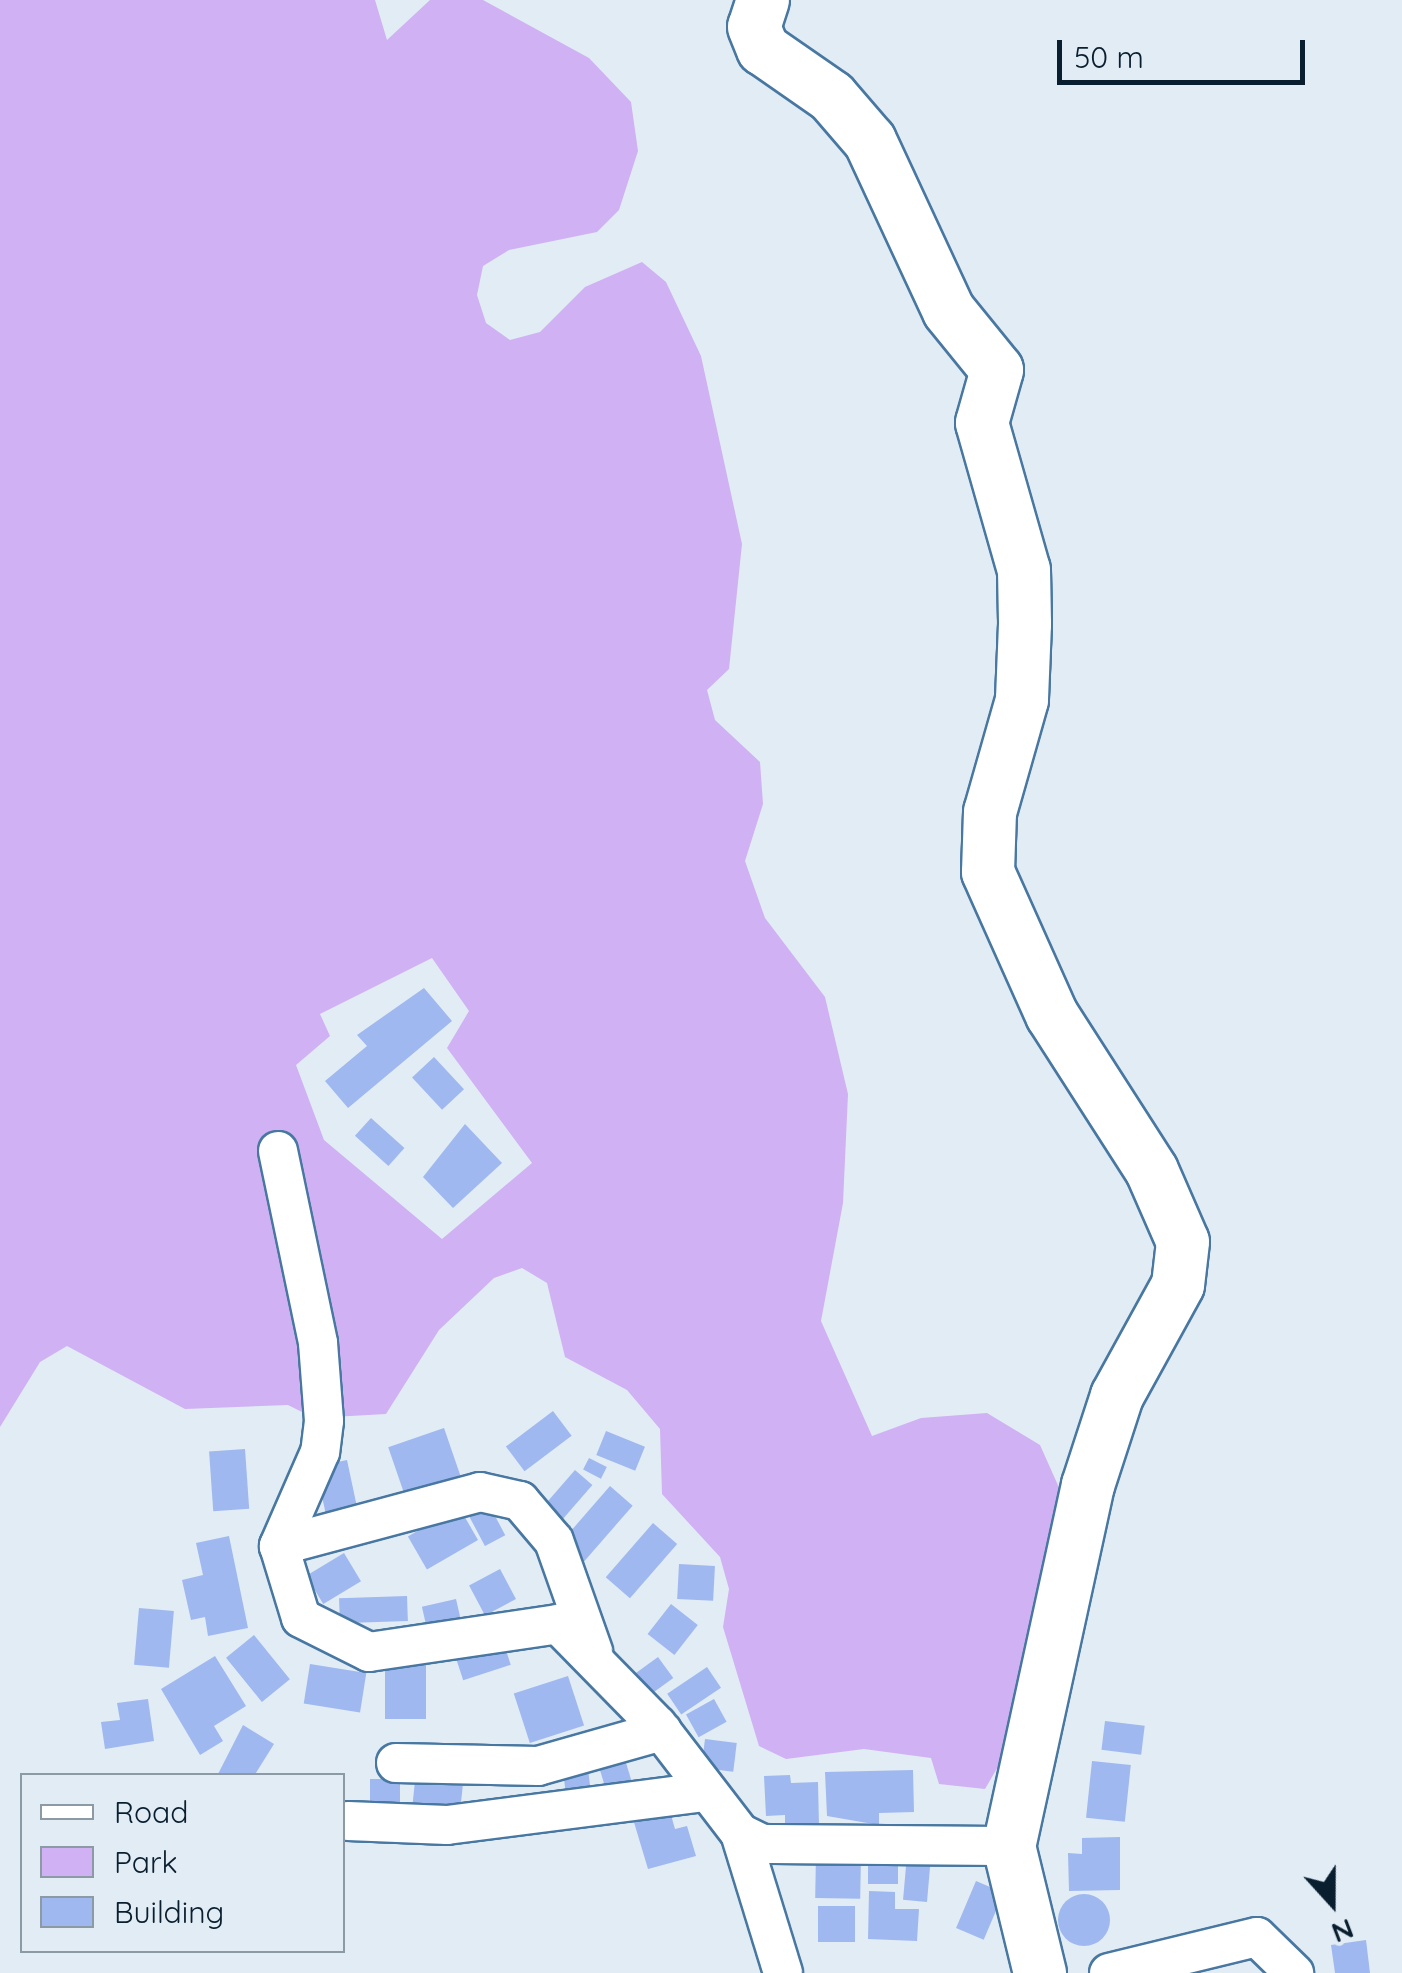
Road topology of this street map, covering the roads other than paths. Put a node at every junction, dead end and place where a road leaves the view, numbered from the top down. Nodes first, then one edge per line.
1 (762, 0) edge
2 (278, 1151) dead end
3 (279, 1546) junction
4 (594, 1654) junction
5 (662, 1731) junction
6 (396, 1763) dead end
7 (705, 1792) junction
8 (348, 1821) dead end
9 (740, 1833) junction
10 (1010, 1846) junction
11 (783, 1973) edge
12 (1040, 1973) edge
13 (1108, 1973) edge
14 (1294, 1973) edge

1 - 10 street
2 - 3 street
3 - 4 street
3 - 4 street
4 - 5 street
5 - 6 street
5 - 7 street
7 - 8 street
7 - 9 street
9 - 10 street
9 - 11 street
10 - 12 street
13 - 14 street

